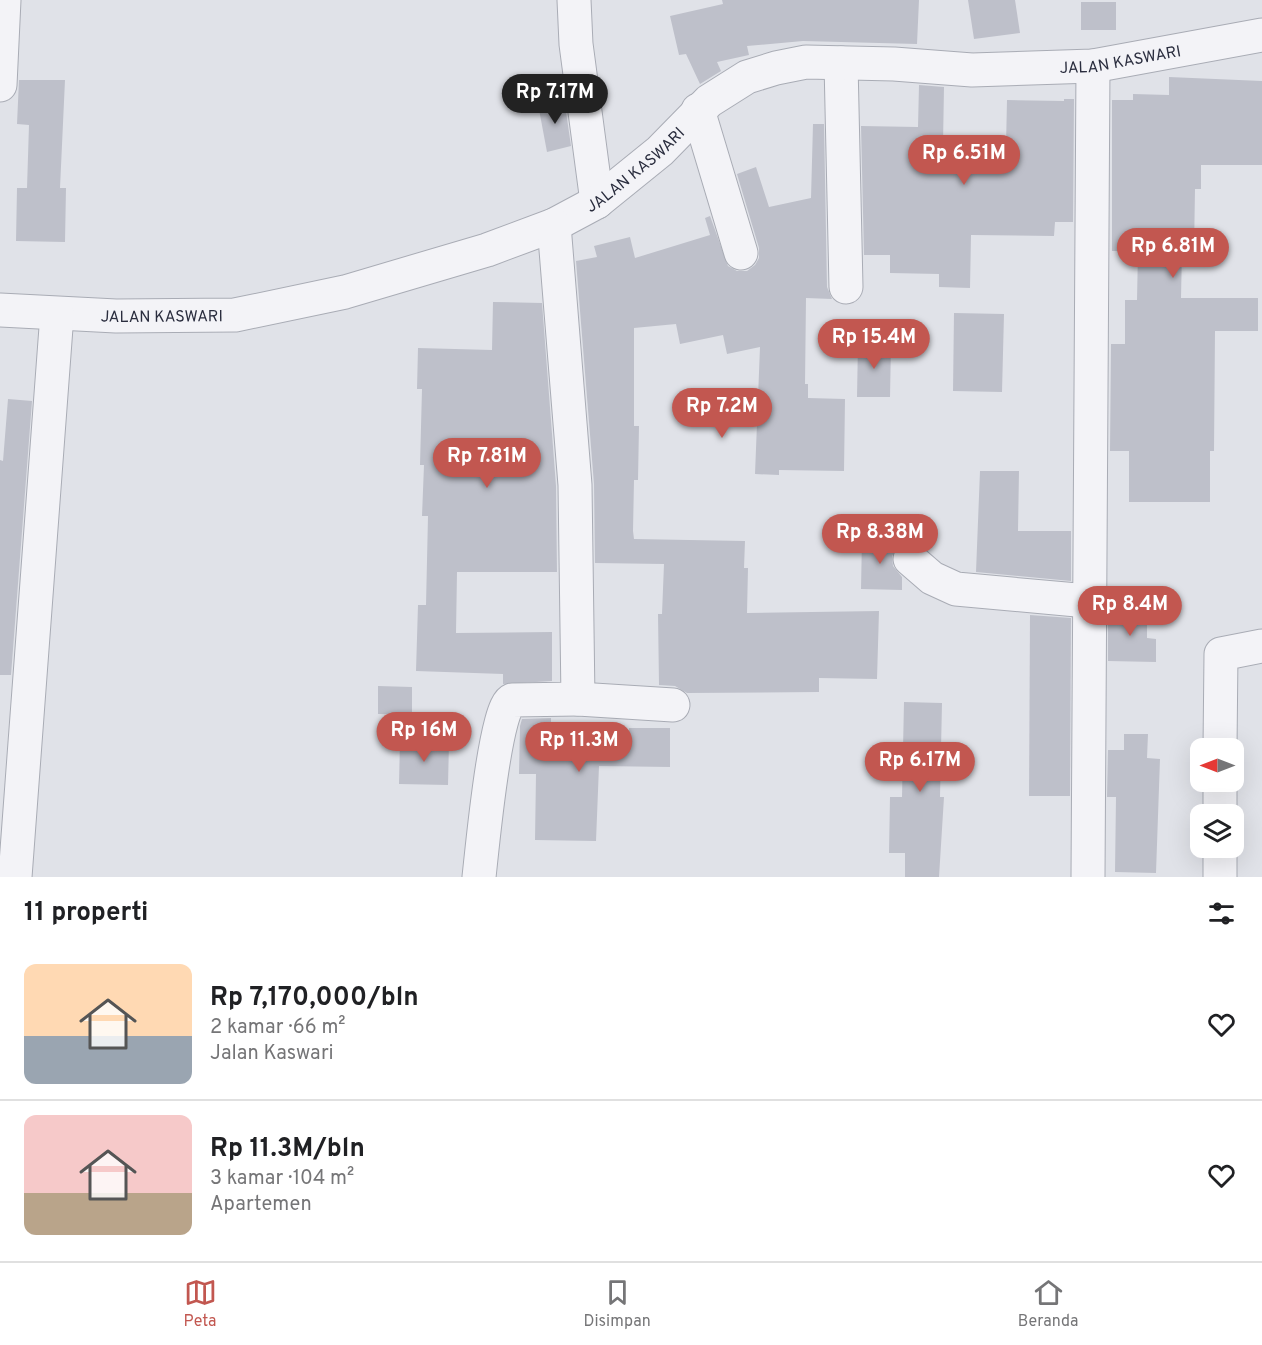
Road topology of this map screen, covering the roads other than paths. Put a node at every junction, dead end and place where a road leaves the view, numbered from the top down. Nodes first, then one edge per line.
1 (4, 0) edge
2 (574, 0) edge
3 (1262, 35) edge
4 (841, 63) junction
5 (1093, 66) junction
6 (0, 86) edge
7 (698, 110) junction
8 (597, 202) junction
9 (554, 225) junction
10 (741, 253) dead end
11 (846, 287) dead end
12 (0, 310) edge
13 (57, 314) junction
14 (910, 559) dead end
15 (1088, 601) junction
16 (1262, 646) edge
17 (578, 699) junction
18 (673, 705) dead end
19 (1220, 738) edge
20 (1220, 858) edge
21 (15, 877) edge
22 (479, 877) edge
23 (1089, 877) edge
24 (1220, 877) edge

1 - 6 street
2 - 8 street
3 - 5 street, JALAN KASWARI
4 - 5 street, JALAN KASWARI
4 - 7 street, JALAN KASWARI
4 - 11 street
5 - 15 street
7 - 8 street, JALAN KASWARI
7 - 10 street
8 - 9 street, JALAN KASWARI
9 - 13 street, JALAN KASWARI
9 - 17 street
12 - 13 street, JALAN KASWARI
13 - 21 street
14 - 15 street
15 - 23 street
16 - 19 street
17 - 18 street
17 - 22 street
20 - 24 street

